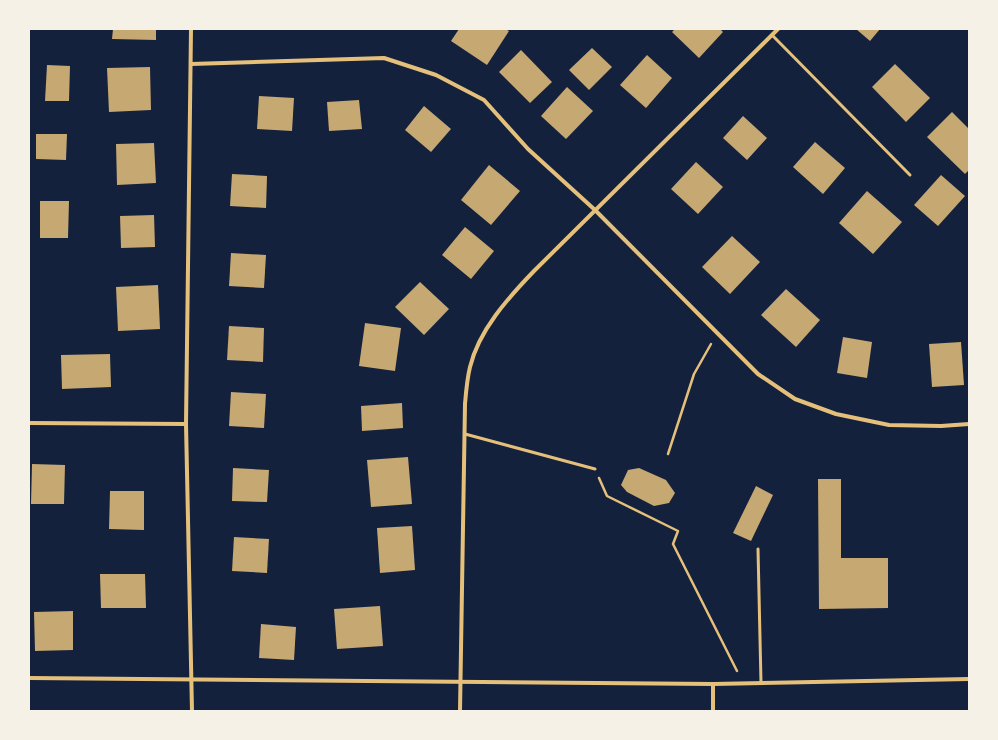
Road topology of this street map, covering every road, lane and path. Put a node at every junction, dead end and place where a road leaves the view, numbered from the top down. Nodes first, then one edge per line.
1 (191, 29) edge
2 (778, 29) edge
3 (772, 35) junction
4 (191, 64) junction
5 (910, 175) dead end
6 (595, 210) junction
7 (718, 334) junction
8 (29, 423) edge
9 (186, 424) junction
10 (969, 424) edge
11 (464, 434) junction
12 (668, 454) dead end
13 (595, 469) joint
14 (758, 549) dead end
15 (29, 678) edge
16 (969, 679) edge
17 (193, 680) junction
18 (461, 681) junction
19 (761, 683) junction
20 (713, 684) junction
21 (743, 684) junction
22 (192, 711) edge
23 (460, 711) edge
24 (713, 711) edge

1 - 4 street
2 - 3 street
3 - 5 lane
3 - 6 street
4 - 6 street
4 - 9 street
6 - 7 street
6 - 11 street
7 - 10 street
7 - 12 path
8 - 9 street
9 - 17 street
11 - 13 lane
11 - 18 street
13 - 21 path
14 - 19 lane
15 - 17 street
16 - 19 street
17 - 18 street
17 - 22 street
18 - 20 street
18 - 23 street
19 - 21 street
20 - 21 street
20 - 24 street

